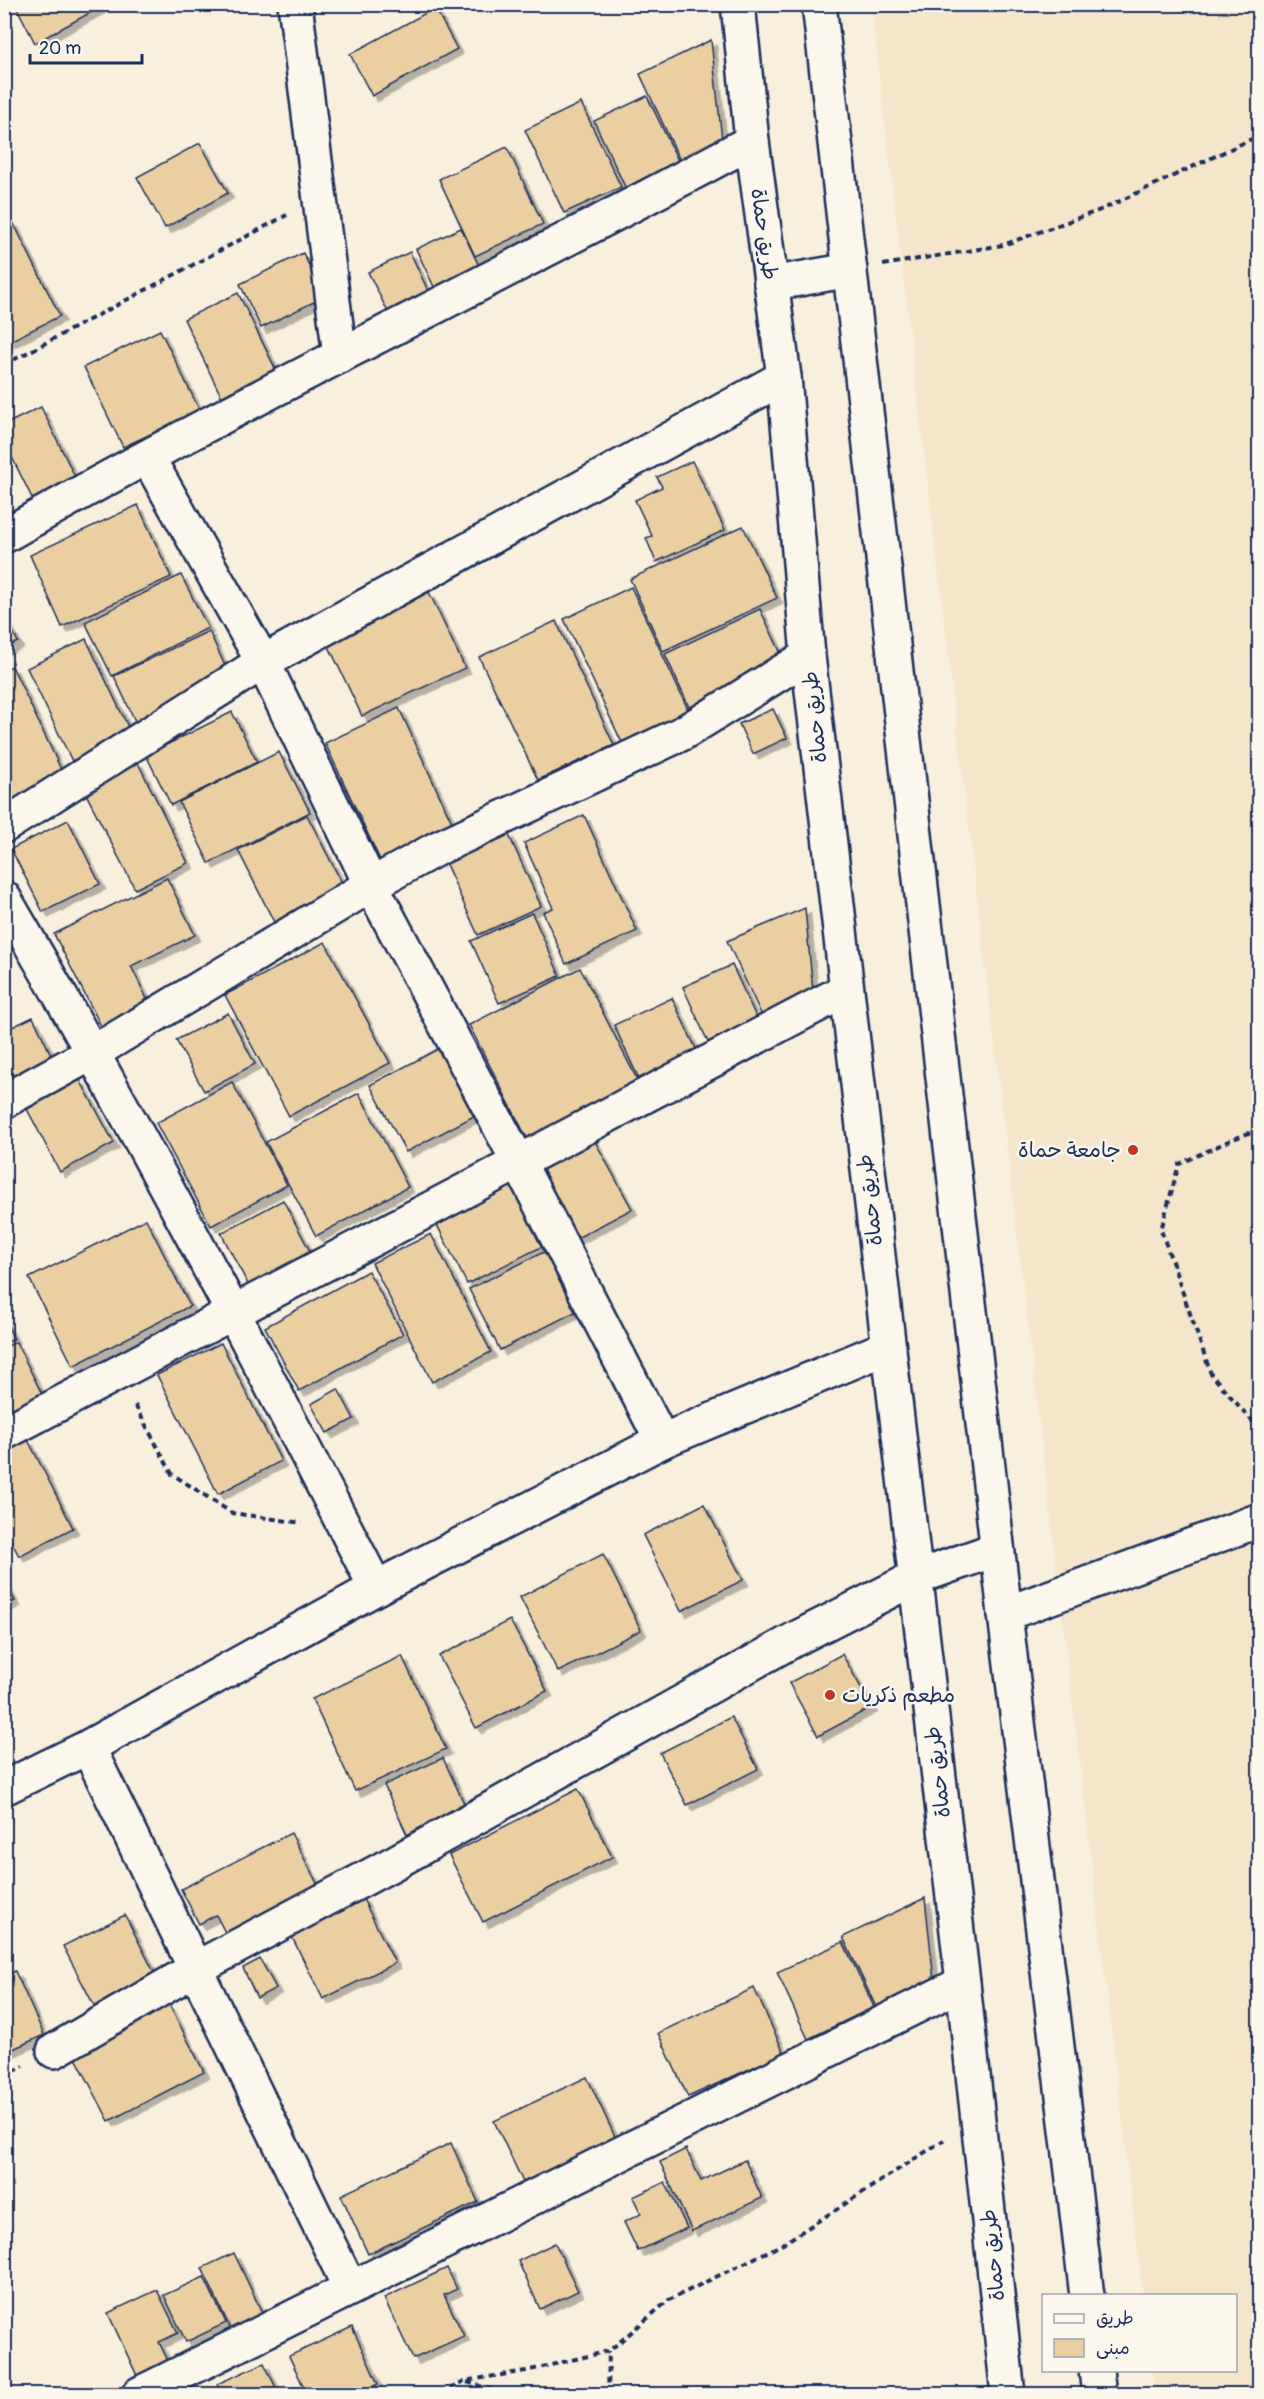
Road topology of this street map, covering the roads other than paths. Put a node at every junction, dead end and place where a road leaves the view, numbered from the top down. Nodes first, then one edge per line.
1 (295, 4) edge
2 (738, 4) edge
3 (819, 4) edge
4 (752, 141) junction
5 (850, 270) junction
6 (771, 284) junction
7 (340, 356) junction
8 (783, 378) junction
9 (148, 458) junction
10 (4, 536) edge
11 (808, 656) junction
12 (263, 662) junction
13 (4, 826) edge
14 (371, 885) junction
15 (4, 898) edge
16 (846, 990) junction
17 (94, 1052) junction
18 (4, 1101) edge
19 (518, 1161) junction
20 (233, 1312) junction
21 (888, 1347) junction
22 (4, 1433) edge
23 (662, 1441) junction
24 (1260, 1520) edge
25 (997, 1548) junction
26 (915, 1578) junction
27 (376, 1588) junction
28 (1005, 1614) junction
29 (88, 1748) junction
30 (4, 1788) edge
31 (195, 1969) junction
32 (963, 1983) junction
33 (54, 2051) dead end
34 (350, 2288) junction
35 (1087, 2294) edge
36 (1096, 2372) edge
37 (139, 2394) edge
38 (1008, 2394) edge
39 (1099, 2394) edge

1 - 7 street
2 - 4 street, طريق حماة
3 - 5 street
4 - 6 street, طريق حماة
4 - 7 street
5 - 6 street
5 - 25 street
6 - 8 street, طريق حماة
7 - 9 street
8 - 11 street, طريق حماة
8 - 12 street
9 - 10 street
9 - 12 street
11 - 14 street
11 - 16 street, طريق حماة
12 - 13 street
12 - 14 street
14 - 17 street
14 - 19 street
15 - 17 street
16 - 19 street
16 - 21 street, طريق حماة
17 - 18 street
17 - 20 street
19 - 20 street
19 - 23 street
20 - 22 street
20 - 27 street
21 - 23 street
21 - 26 street, طريق حماة
23 - 27 street
24 - 28 street
25 - 26 street
25 - 28 street
26 - 31 street
26 - 32 street, طريق حماة
27 - 29 street
28 - 35 street
29 - 30 street
29 - 31 street
31 - 33 street
31 - 34 street
32 - 34 street
32 - 38 street, طريق حماة
34 - 37 street
36 - 39 street

